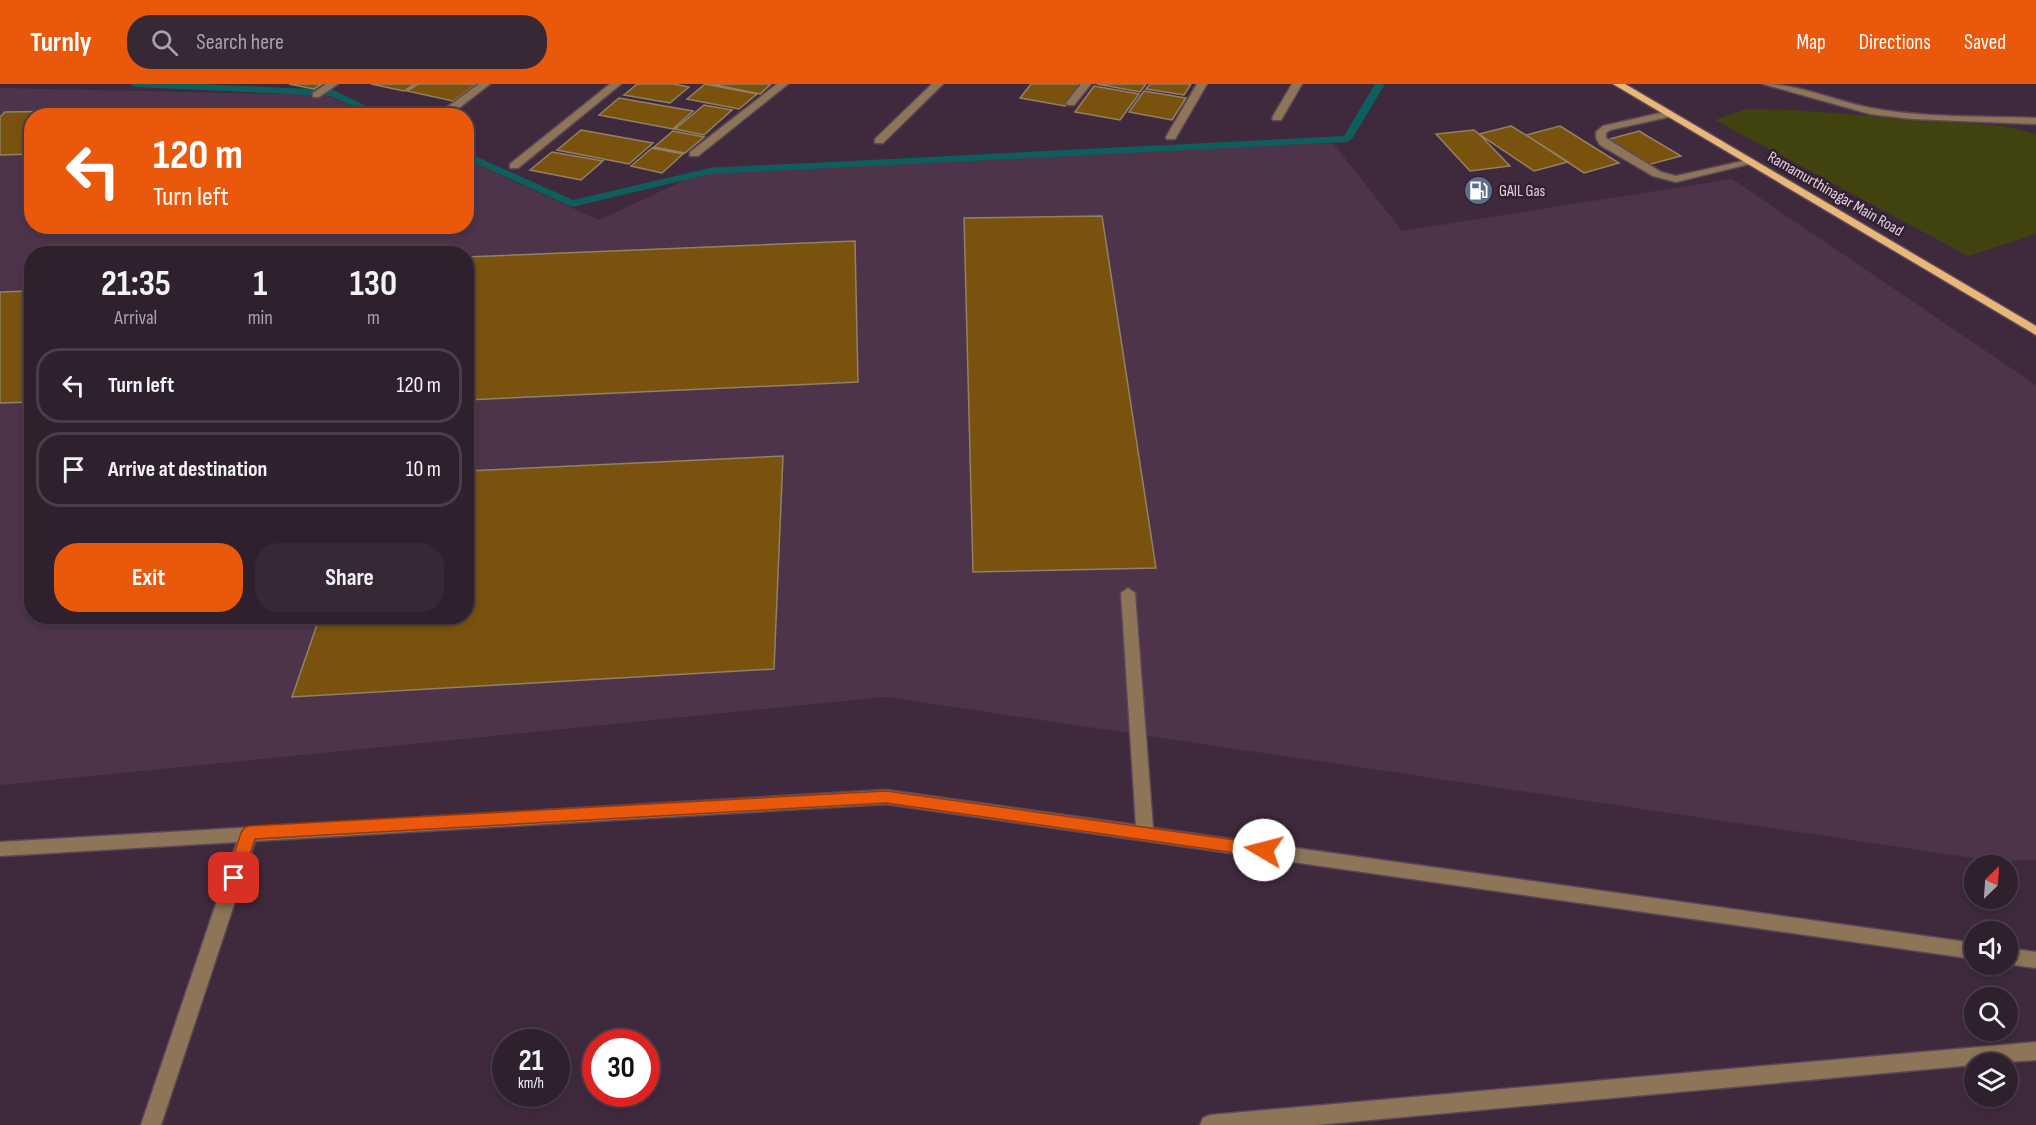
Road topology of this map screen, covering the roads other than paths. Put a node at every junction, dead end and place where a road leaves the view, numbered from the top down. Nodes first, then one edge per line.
1 (333, 84) edge
2 (485, 84) edge
3 (616, 84) edge
4 (783, 84) edge
5 (938, 84) edge
6 (1086, 84) edge
7 (1202, 84) edge
8 (1297, 84) edge
9 (1618, 84) edge
10 (1768, 84) edge
11 (316, 95) dead end
12 (1071, 103) dead end
13 (452, 108) edge
14 (1669, 114) junction
15 (1277, 118) dead end
16 (2036, 121) edge
17 (1171, 137) dead end
18 (879, 141) dead end
19 (694, 154) dead end
20 (1752, 162) junction
21 (514, 166) dead end
22 (2036, 331) edge
23 (1128, 593) dead end
24 (249, 833) junction
25 (1145, 834) junction
26 (0, 849) edge
27 (1964, 950) edge
28 (2018, 958) edge
29 (2036, 960) edge
30 (2036, 1051) edge
31 (151, 1125) edge
32 (1210, 1125) edge

1 - 11 street
2 - 13 street
3 - 21 street
4 - 19 street
5 - 18 street
6 - 12 street
7 - 17 street
8 - 15 street
9 - 14 main road, Ramamurthinagar Main Road
10 - 16 street
14 - 20 main road, Ramamurthinagar Main Road
14 - 20 street
20 - 22 main road, Ramamurthinagar Main Road
23 - 25 street
24 - 25 street
24 - 26 street
24 - 31 street
25 - 27 street
28 - 29 street
30 - 32 street

